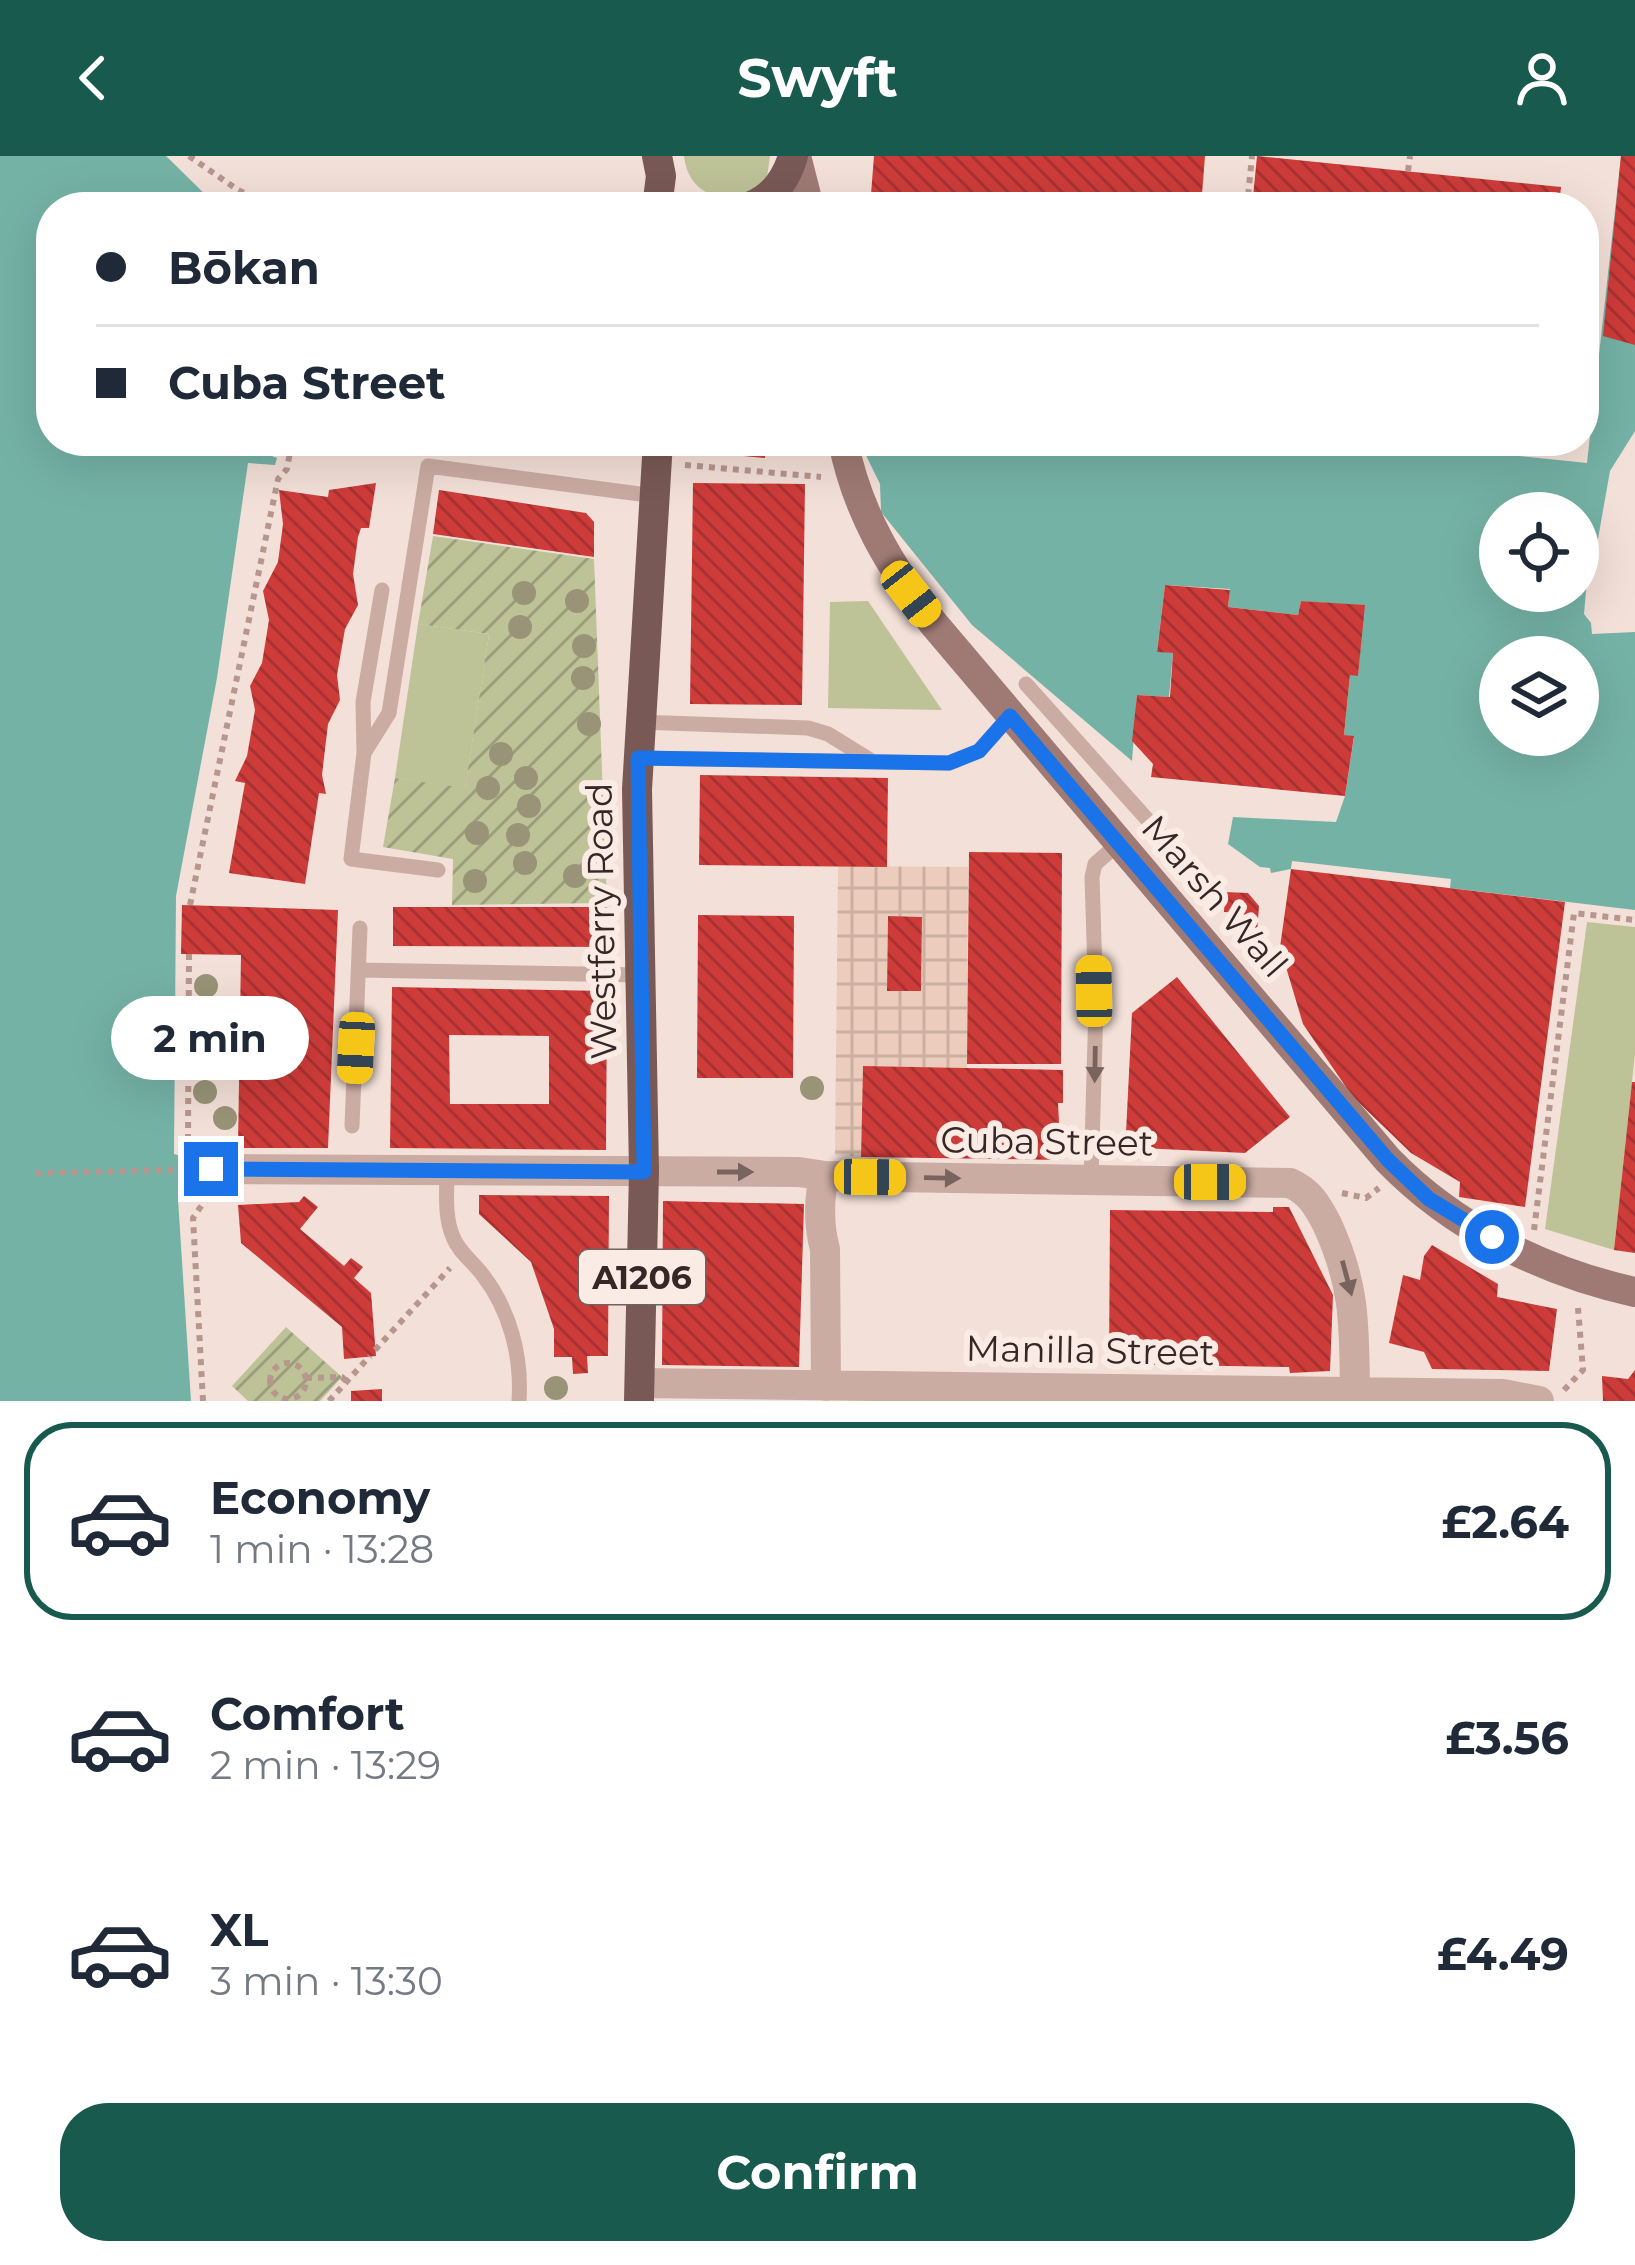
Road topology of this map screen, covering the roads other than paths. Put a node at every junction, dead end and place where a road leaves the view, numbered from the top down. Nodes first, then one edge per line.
1 (795, 156) edge
2 (773, 192) edge
3 (805, 192) edge
4 (652, 456) edge
5 (846, 456) edge
6 (655, 496) junction
7 (382, 590) dead end
8 (1026, 684) dead end
9 (1010, 716) junction
10 (639, 722) junction
11 (364, 753) junction
12 (638, 758) junction
13 (872, 762) junction
14 (1118, 788) junction
15 (1090, 811) junction
16 (1118, 844) junction
17 (438, 870) dead end
18 (1213, 893) dead end
19 (360, 928) dead end
20 (358, 970) junction
21 (639, 975) junction
22 (352, 1126) dead end
23 (211, 1169) road end
24 (447, 1170) junction
25 (644, 1172) junction
26 (825, 1176) junction
27 (1091, 1180) junction
28 (1635, 1292) edge
29 (826, 1385) junction
30 (640, 1392) edge
31 (1355, 1394) junction
32 (1171, 1396) edge
33 (1267, 1396) edge
34 (519, 1401) edge
35 (1538, 1401) edge

1 - 2 main road
1 - 3 street
4 - 6 main road, Westferry Road / A1206
5 - 9 street, Marsh Wall
6 - 10 main road, Westferry Road / A1206
6 - 11 lane
7 - 11 lane
8 - 14 lane
9 - 13 lane
9 - 15 street, Marsh Wall
10 - 12 main road, Westferry Road / A1206
10 - 13 lane
11 - 17 lane
12 - 13 lane
12 - 21 main road, Westferry Road / A1206
14 - 15 lane
14 - 18 lane
15 - 16 street, Marsh Wall
16 -> 27 lane
16 - 28 street, Marsh Wall
19 - 20 lane
20 - 21 lane
20 - 22 lane
21 - 25 main road, Westferry Road / A1206
23 - 24 street, Cuba Street
24 - 25 street, Cuba Street
24 - 34 lane
25 -> 26 street, Cuba Street
25 - 30 main road, Westferry Road / A1206
26 -> 27 street, Cuba Street
26 - 29 street
27 -> 31 street, Cuba Street
29 - 30 street, Manilla Street
29 - 32 street, Manilla Street
31 - 33 street, Manilla Street
31 - 35 street, Manilla Street
32 - 33 street, Manilla Street

